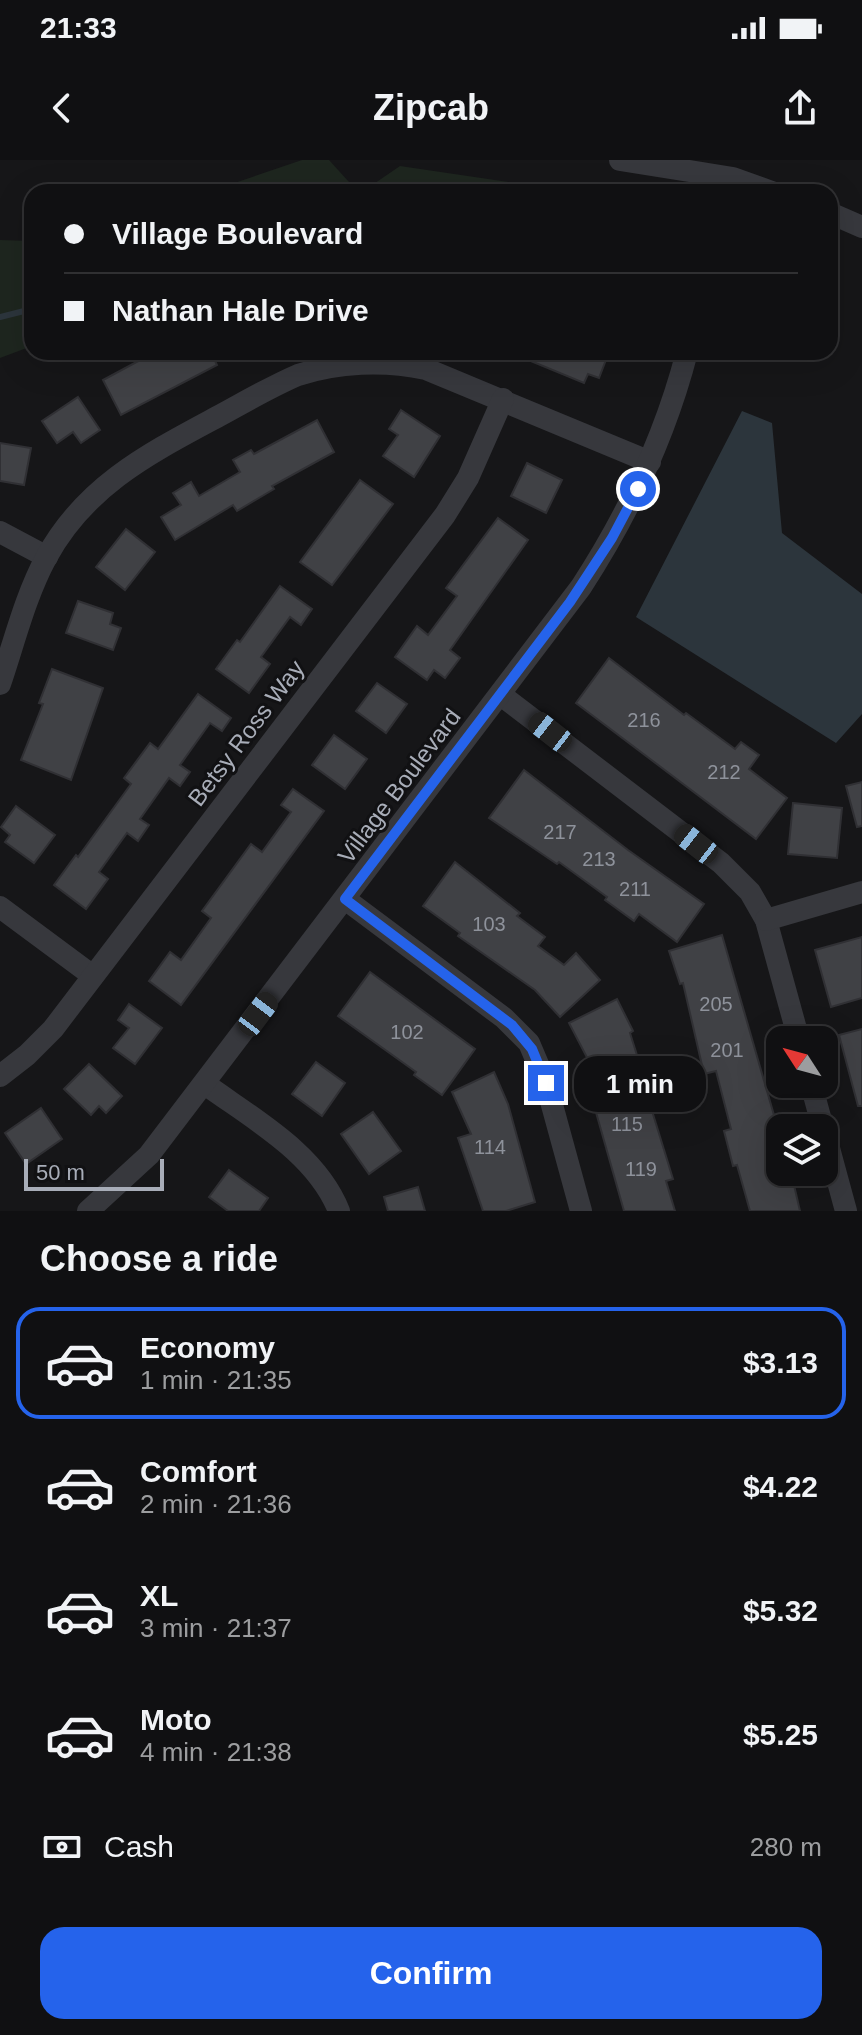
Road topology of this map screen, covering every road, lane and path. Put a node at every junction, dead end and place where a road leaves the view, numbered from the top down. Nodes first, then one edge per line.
1 (620, 160) edge
2 (727, 184) edge
3 (838, 216) edge
4 (862, 227) edge
5 (685, 360) edge
6 (503, 399) junction
7 (650, 462) junction
8 (0, 532) edge
9 (47, 557) junction
10 (0, 684) edge
11 (501, 695) junction
12 (862, 892) edge
13 (345, 899) junction
14 (0, 907) edge
15 (766, 920) junction
16 (93, 976) junction
17 (795, 1026) edge
18 (0, 1076) edge
19 (205, 1084) junction
20 (838, 1181) edge
21 (88, 1211) edge
22 (339, 1211) edge
23 (581, 1211) edge
24 (846, 1211) edge

1 - 2 street
3 - 4 street
5 - 7 street, Village Boulevard
6 - 7 street
6 - 9 street
6 - 16 street, Betsy Ross Way
7 - 11 street, Village Boulevard
8 - 9 street
9 - 10 street
11 - 13 street, Village Boulevard
11 - 15 street
12 - 15 street
13 - 19 street, Village Boulevard
13 - 23 street
14 - 16 street
15 - 17 street
16 - 18 street, Betsy Ross Way
19 - 21 street, Village Boulevard
19 - 22 street
20 - 24 street

